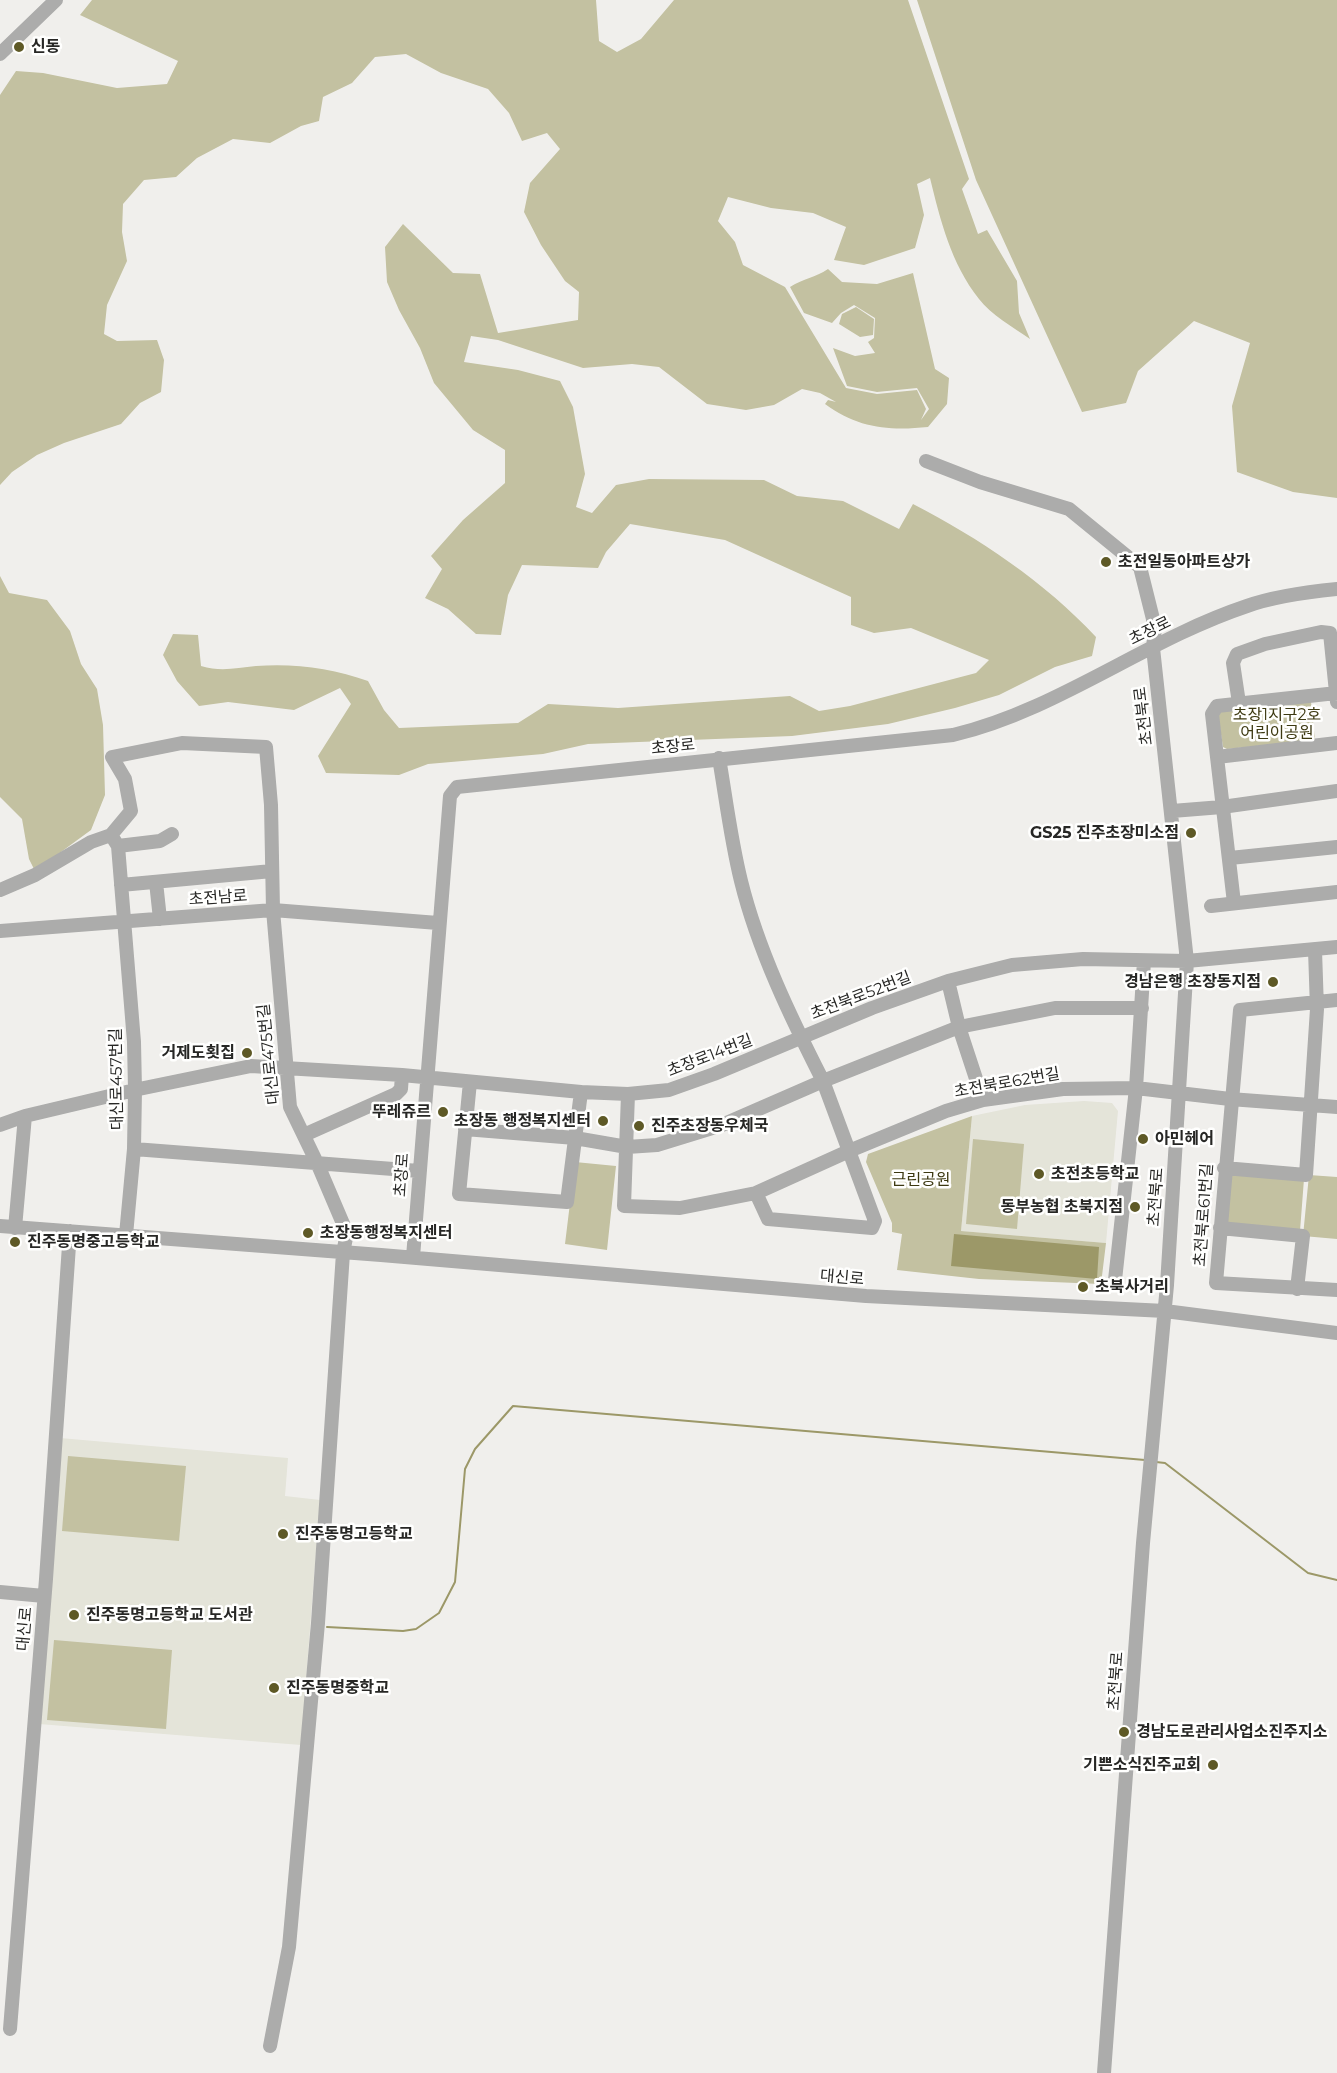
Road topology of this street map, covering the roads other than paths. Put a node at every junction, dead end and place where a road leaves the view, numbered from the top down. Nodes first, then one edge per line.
1 (56, 0) edge
2 (0, 54) edge
3 (926, 461) dead end
4 (1337, 589) edge
5 (1153, 648) junction
6 (1337, 696) edge
7 (1239, 703) junction
8 (1337, 743) edge
9 (1217, 757) junction
10 (719, 758) junction
11 (1337, 791) edge
12 (1222, 807) junction
13 (1172, 811) junction
14 (172, 834) dead end
15 (114, 840) junction
16 (1337, 847) edge
17 (1230, 858) junction
18 (272, 872) junction
19 (156, 882) junction
20 (122, 885) junction
21 (0, 890) edge
22 (1337, 892) edge
23 (1234, 903) junction
24 (1211, 906) dead end
25 (273, 910) junction
26 (160, 919) junction
27 (125, 921) junction
28 (438, 923) junction
29 (0, 931) edge
30 (1337, 947) edge
31 (1315, 950) junction
32 (1144, 961) junction
33 (1187, 962) junction
34 (948, 981) junction
35 (1337, 1000) edge
36 (1317, 1003) junction
37 (1142, 1008) junction
38 (959, 1027) junction
39 (801, 1038) junction
40 (285, 1067) junction
41 (402, 1075) junction
42 (426, 1077) junction
43 (823, 1081) junction
44 (470, 1082) junction
45 (1136, 1088) junction
46 (135, 1090) junction
47 (580, 1092) junction
48 (628, 1094) junction
49 (1179, 1094) junction
50 (1230, 1099) junction
51 (983, 1100) junction
52 (1312, 1104) junction
53 (1337, 1107) edge
54 (25, 1116) junction
55 (0, 1125) edge
56 (465, 1129) junction
57 (304, 1135) junction
58 (575, 1138) junction
59 (627, 1147) junction
60 (134, 1149) junction
61 (849, 1151) junction
62 (318, 1165) junction
63 (1224, 1168) junction
64 (419, 1171) junction
65 (756, 1193) junction
66 (0, 1226) edge
67 (15, 1228) junction
68 (1220, 1228) junction
69 (70, 1231) junction
70 (126, 1235) junction
71 (343, 1253) junction
72 (413, 1257) junction
73 (1115, 1280) dead end
74 (1297, 1289) junction
75 (1337, 1290) edge
76 (1164, 1311) junction
77 (1337, 1334) edge
78 (0, 1592) edge
79 (44, 1596) junction
80 (10, 2029) dead end
81 (270, 2046) dead end
82 (1104, 2073) edge

1 - 2 street
3 - 5 street, 초전북로
4 - 5 street, 초장로
5 - 10 street, 초장로
5 - 13 street, 초전북로
6 - 7 street
6 - 7 street
7 - 9 street
8 - 9 street
9 - 12 street
10 - 28 street, 초장로
10 - 39 street
11 - 12 street
12 - 13 street
12 - 17 street
13 - 33 street, 초전북로
14 - 15 street
15 - 18 street, 대신로475번길
15 - 20 street, 대신로457번길
15 - 21 street
16 - 17 street
17 - 23 street
18 - 19 street
18 - 25 street, 대신로475번길
19 - 20 street
19 - 26 street
20 - 27 street, 대신로457번길
22 - 23 street
23 - 24 street
25 - 26 street, 초전남로
25 - 28 street, 초전남로
25 - 40 street, 대신로475번길
26 - 27 street, 초전남로
27 - 29 street, 초전남로
27 - 46 street, 대신로457번길
28 - 42 street, 초장로
30 - 31 street, 초전북로52번길
31 - 33 street, 초전북로52번길
31 - 36 street
32 - 33 street, 초전북로52번길
32 - 34 street, 초전북로52번길
32 - 37 street
33 - 49 street, 초전북로
34 - 38 street
34 - 39 street, 초전북로52번길
35 - 36 street, 초전북로61번길
36 - 50 street, 초전북로61번길
36 - 52 street
37 - 38 street
37 - 45 street
38 - 43 street
38 - 51 street
39 - 43 street, 초전북로52번길
39 - 48 street, 초장로14번길
40 - 41 street, 초장로14번길
40 - 46 street, 초장로14번길
40 - 57 street, 대신로475번길
41 - 42 street, 초장로14번길
41 - 57 street
42 - 44 street, 초장로14번길
42 - 64 street, 초장로
43 - 59 street
43 - 61 street, 초전북로52번길
44 - 47 street, 초장로14번길
44 - 56 street
45 - 49 street, 초전북로62번길
45 - 51 street, 초전북로62번길
45 - 73 street
46 - 54 street, 초장로14번길
46 - 60 street, 대신로457번길
47 - 48 street, 초장로14번길
47 - 58 street
48 - 59 street
49 - 50 street
49 - 76 street, 초전북로
50 - 52 street
50 - 63 street, 초전북로61번길
51 - 61 street, 초전북로62번길
52 - 53 street
52 - 63 street
54 - 55 street, 초장로14번길
54 - 67 street
56 - 58 street
56 - 58 street
57 - 62 street, 대신로475번길
58 - 59 street
59 - 65 street, 초전북로62번길
60 - 62 street
60 - 70 street, 대신로457번길
61 - 65 street, 초전북로62번길
61 - 65 street
62 - 64 street
62 - 71 street, 대신로475번길
63 - 68 street, 초전북로61번길
64 - 72 street, 초장로
66 - 67 street, 대신로
67 - 69 street, 대신로
68 - 74 street, 초전북로61번길
68 - 74 street
69 - 70 street, 대신로
69 - 79 street, 대신로
70 - 71 street, 대신로
71 - 72 street, 대신로
71 - 81 street
72 - 76 street, 대신로
74 - 75 street, 초전북로61번길
76 - 77 street, 대신로
76 - 82 street, 초전북로
78 - 79 street
79 - 80 street, 대신로

